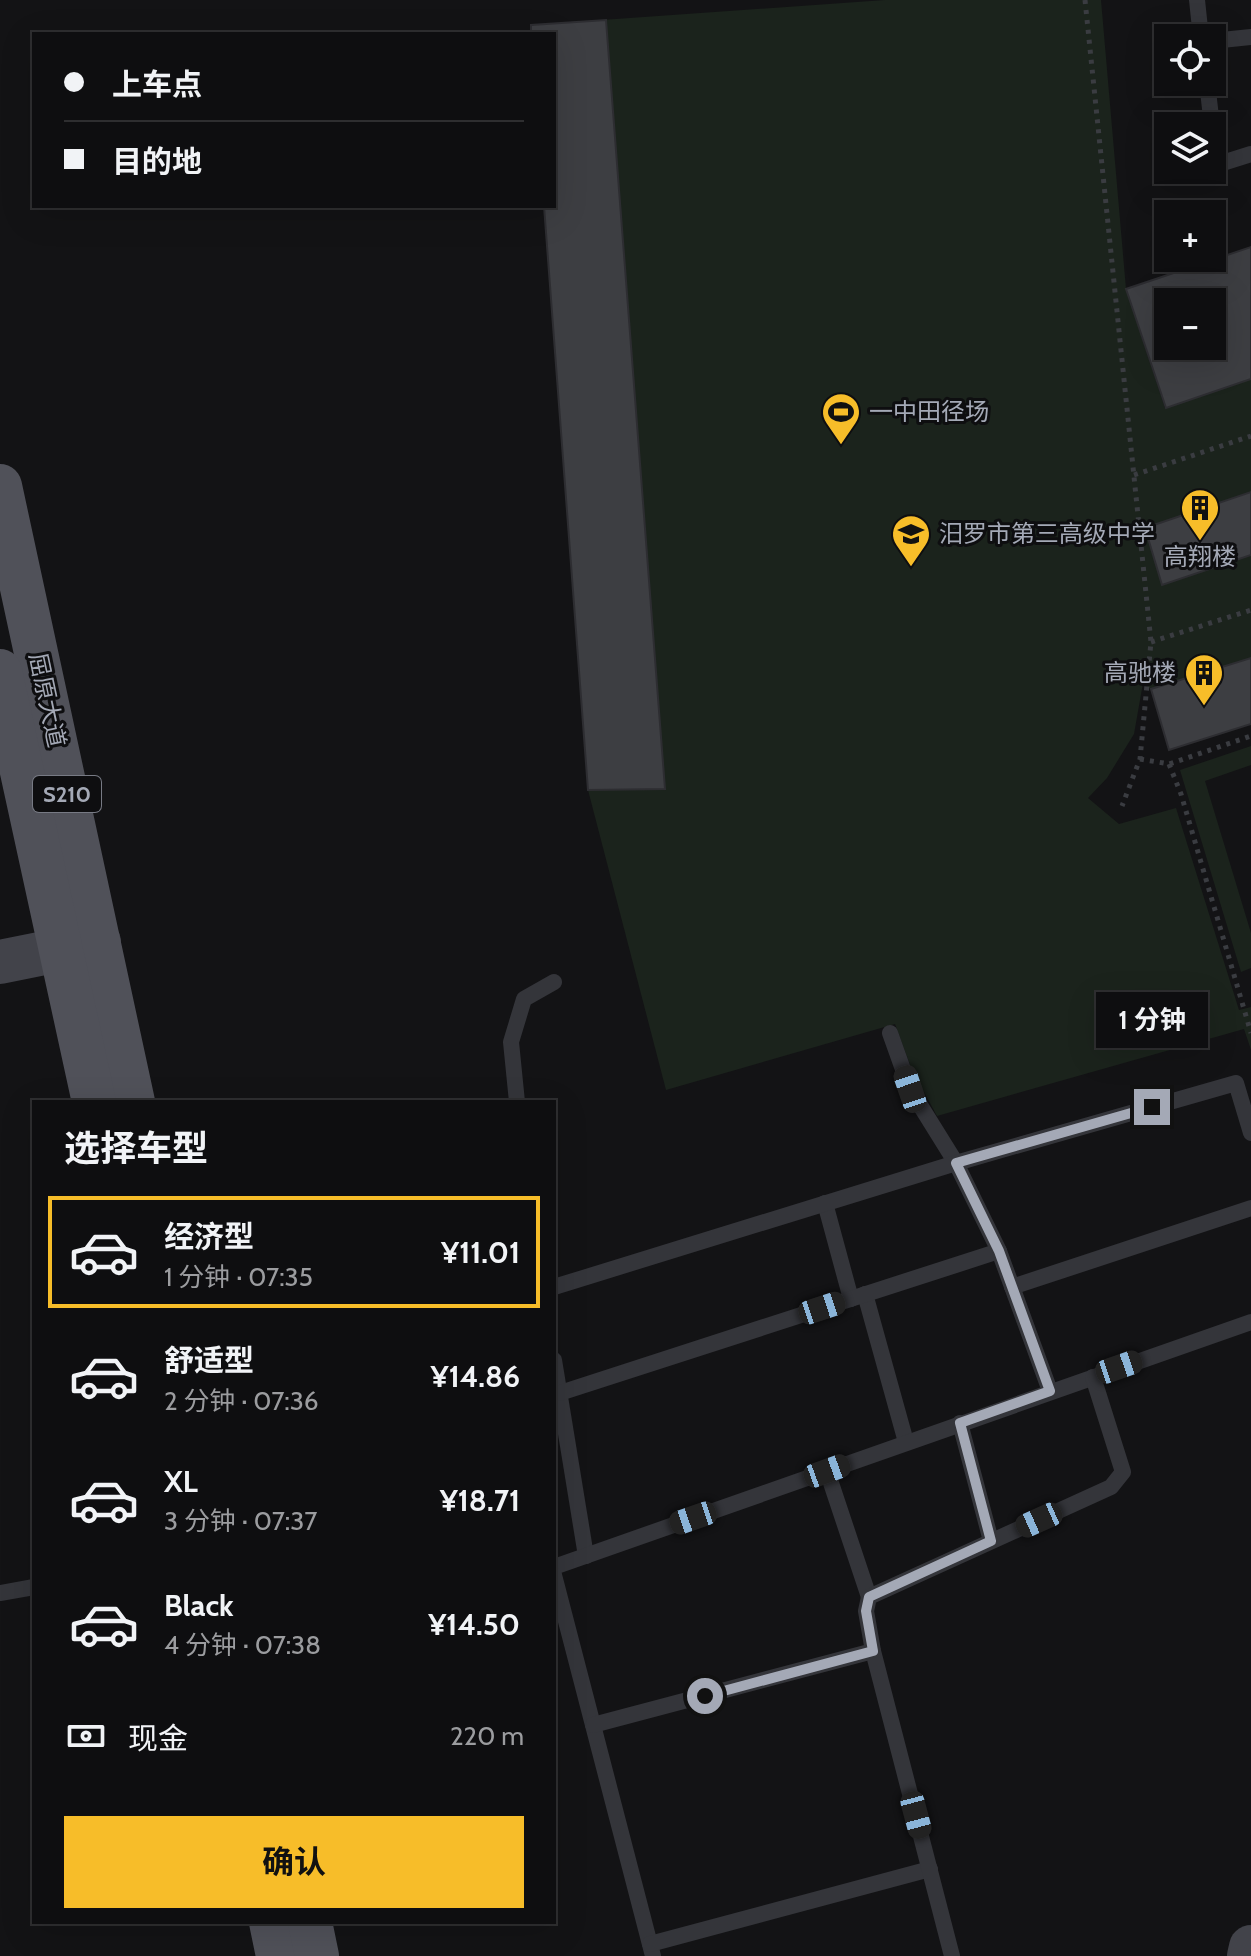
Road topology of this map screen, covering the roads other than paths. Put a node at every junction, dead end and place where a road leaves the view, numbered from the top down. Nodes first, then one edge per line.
1 (1197, 0) edge
2 (1200, 24) edge
3 (1251, 37) edge
4 (1226, 40) edge
5 (1251, 154) edge
6 (1226, 162) edge
7 (0, 486) edge
8 (0, 671) edge
9 (81, 945) junction
10 (0, 962) edge
11 (554, 982) dead end
12 (890, 1033) dead end
13 (94, 1100) edge
14 (132, 1100) edge
15 (517, 1100) edge
16 (1251, 1133) edge
17 (956, 1163) junction
18 (825, 1203) junction
19 (1251, 1208) edge
20 (999, 1251) junction
21 (556, 1286) edge
22 (1012, 1287) junction
23 (858, 1296) junction
24 (1251, 1322) edge
25 (556, 1371) edge
26 (1093, 1377) junction
27 (1050, 1391) junction
28 (560, 1393) junction
29 (960, 1423) junction
30 (906, 1442) junction
31 (827, 1471) junction
32 (991, 1541) junction
33 (586, 1556) junction
34 (556, 1566) edge
35 (556, 1583) edge
36 (32, 1587) edge
37 (0, 1593) edge
38 (869, 1597) junction
39 (873, 1651) junction
40 (593, 1725) junction
41 (930, 1869) junction
42 (271, 1924) edge
43 (310, 1924) edge
44 (1251, 1947) edge
45 (651, 1950) edge
46 (278, 1956) edge
47 (317, 1956) edge
48 (952, 1956) edge
49 (1249, 1956) edge

1 - 2 lane
3 - 4 lane
5 - 6 lane
7 - 9 main road, 屈原大道 / S210
8 - 9 main road, 屈原大道 / S210
9 - 10 street
9 - 13 main road, 屈原大道 / S210
9 - 14 main road, 屈原大道 / S210
11 - 15 lane
12 - 17 lane
16 - 17 lane
17 - 18 lane
17 - 20 lane
18 - 21 lane
18 - 23 lane
19 - 22 lane
20 - 22 lane
20 - 23 lane
22 - 27 lane
23 - 28 lane
23 - 30 lane
24 - 26 lane
25 - 28 lane
26 - 27 lane
26 - 32 lane
27 - 29 lane
28 - 33 lane
29 - 30 lane
29 - 32 lane
30 - 31 lane
31 - 33 lane
31 - 38 lane
32 - 38 lane
33 - 34 lane
35 - 40 lane
36 - 37 lane
38 - 39 lane
39 - 40 lane
39 - 41 lane
40 - 45 lane
41 - 45 lane
41 - 48 lane
42 - 46 main road
43 - 47 main road
44 - 49 street

